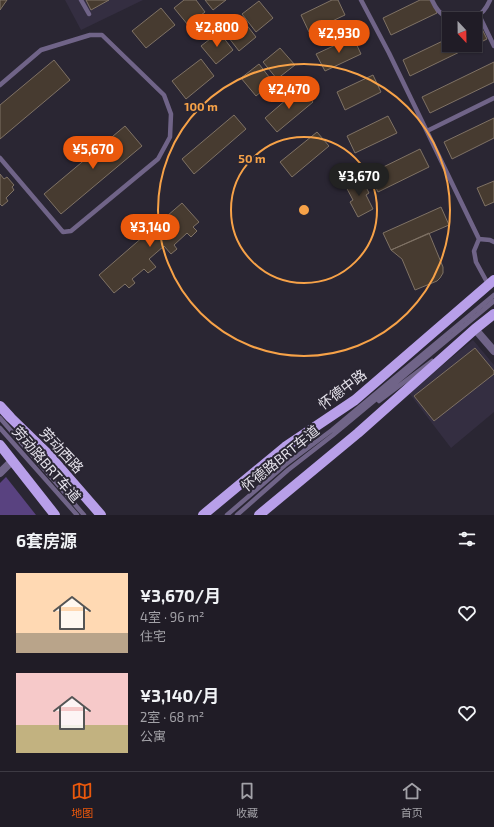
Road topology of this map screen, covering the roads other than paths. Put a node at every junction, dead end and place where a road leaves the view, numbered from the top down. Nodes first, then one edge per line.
1 (81, 0) edge
2 (361, 0) edge
3 (432, 0) edge
4 (490, 0) edge
5 (482, 13) edge
6 (89, 14) dead end
7 (442, 15) edge
8 (482, 22) edge
9 (494, 46) edge
10 (0, 85) edge
11 (494, 98) edge
12 (427, 131) junction
13 (0, 158) edge
14 (479, 239) junction
15 (494, 242) edge
16 (491, 282) edge
17 (494, 295) edge
18 (494, 301) edge
19 (494, 314) edge
20 (475, 329) junction
21 (494, 351) edge
22 (0, 406) edge
23 (0, 418) edge
24 (0, 428) edge
25 (333, 436) junction
26 (0, 445) edge
27 (12, 461) junction
28 (0, 473) edge
29 (55, 515) edge
30 (76, 515) edge
31 (84, 515) edge
32 (101, 515) edge
33 (203, 515) edge
34 (227, 515) edge
35 (237, 515) edge
36 (259, 515) edge

1 - 6 lane
2 - 12 lane
3 - 7 lane
4 - 5 lane
8 - 9 lane
10 - 13 lane
11 - 12 lane
12 - 14 lane
14 - 15 lane
14 - 16 lane
16 - 33 main road, 怀德中路
17 - 34 lane, 怀德路BRT车道
18 - 25 lane, 怀德路BRT车道
19 - 20 main road
20 - 21 street
20 - 25 lane
20 - 36 main road
22 - 32 main road, 劳动西路
23 - 31 lane
24 - 30 lane, 劳动路BRT车道
25 - 35 lane, 怀德路BRT车道
26 - 27 main road
27 - 28 street
27 - 29 main road

